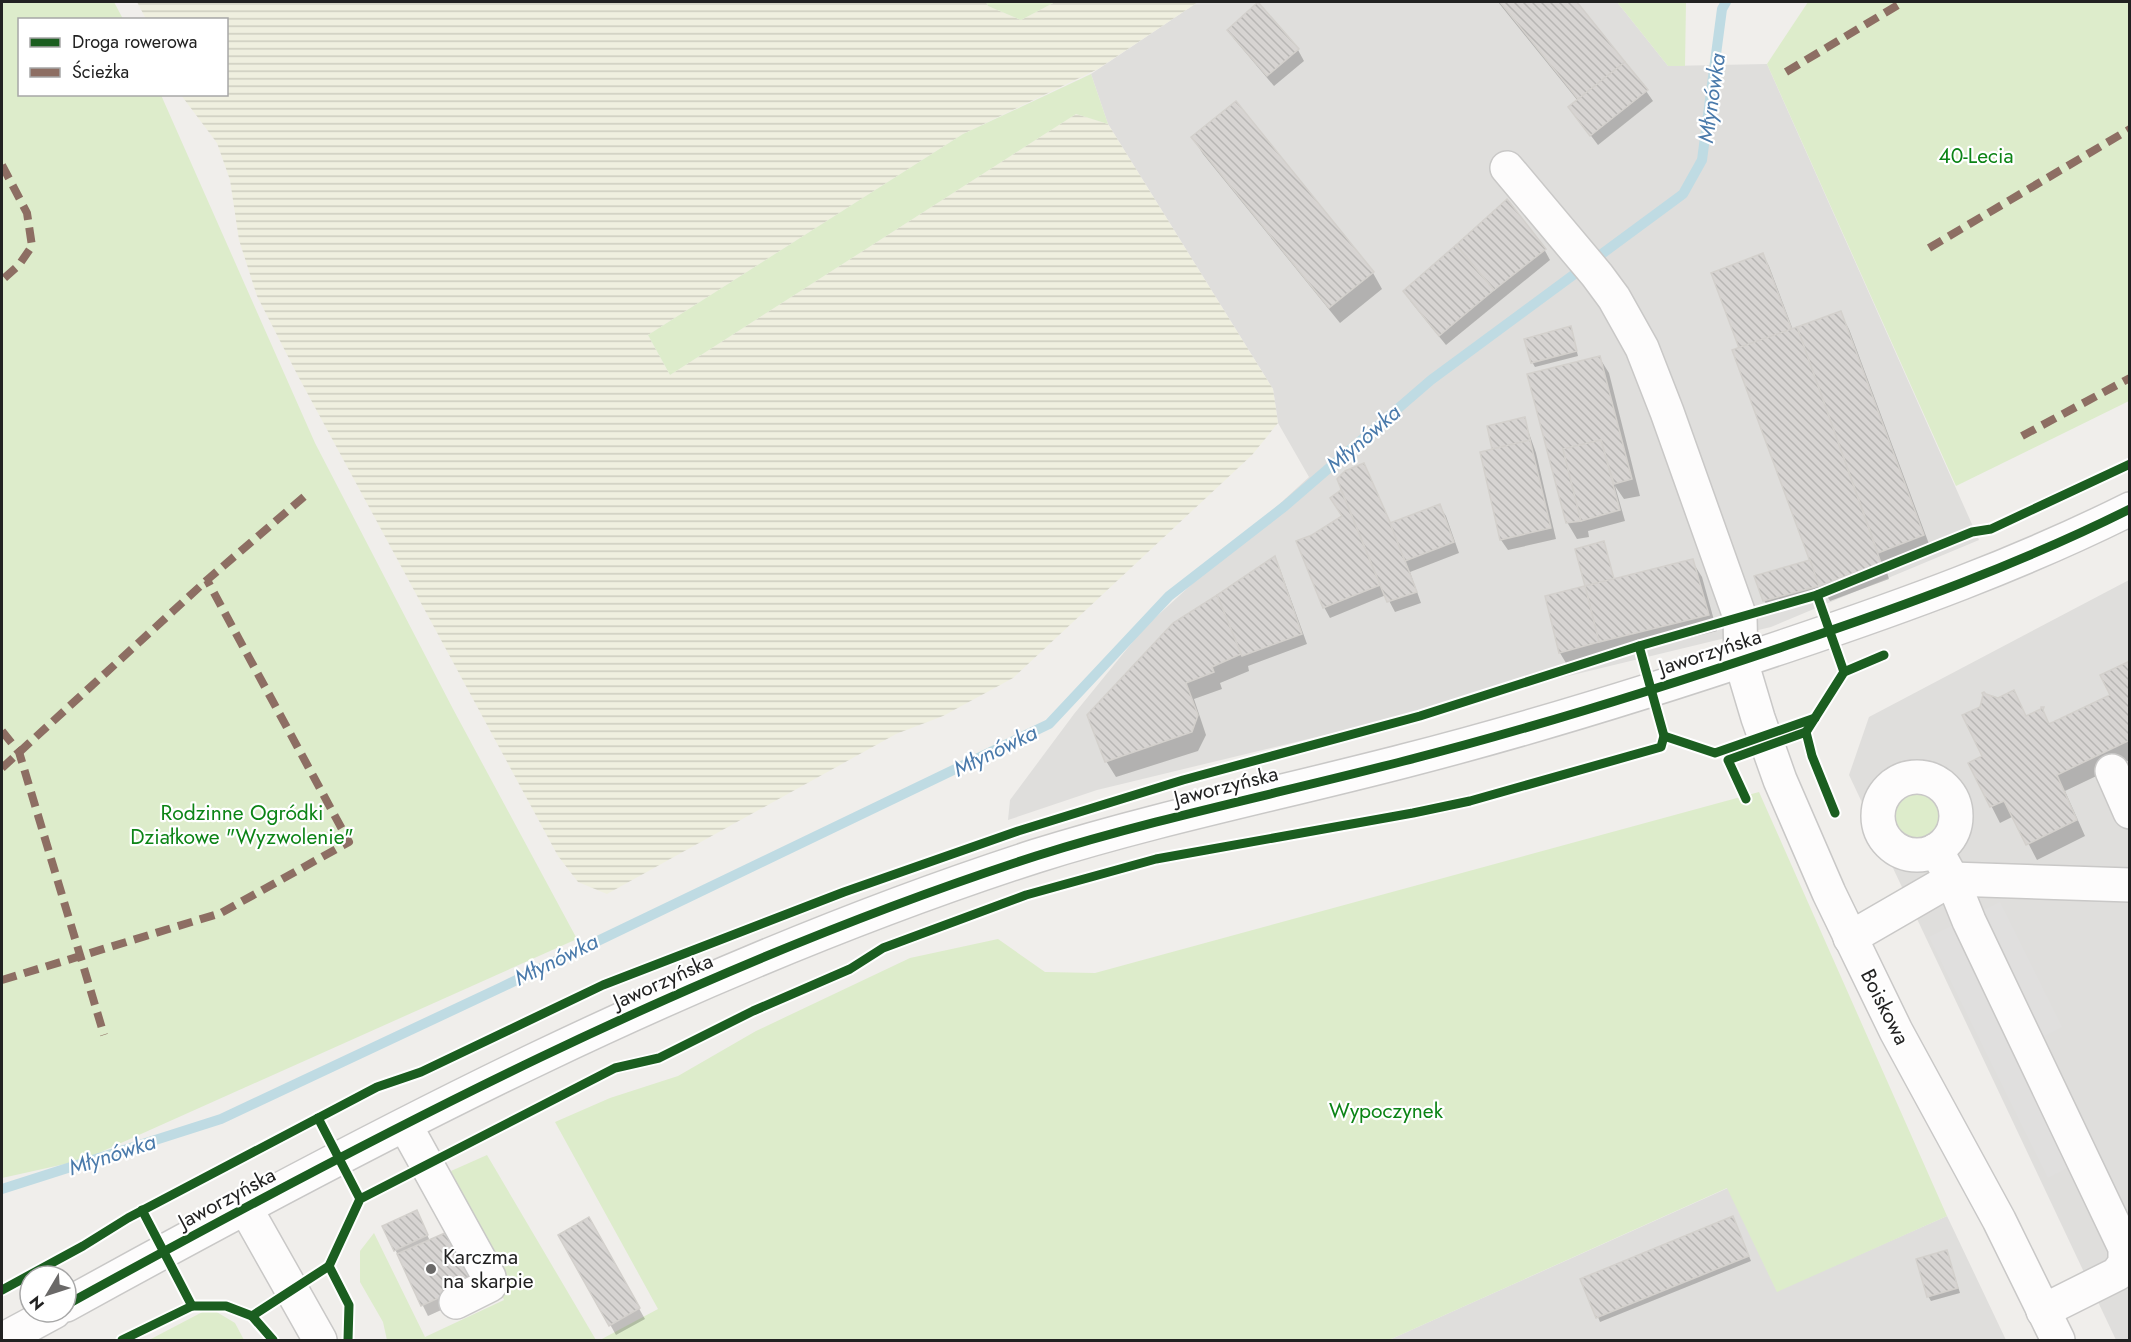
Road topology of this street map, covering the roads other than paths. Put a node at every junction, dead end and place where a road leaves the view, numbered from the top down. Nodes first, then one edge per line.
1 (1507, 168) dead end
2 (2130, 509) edge
3 (1741, 661) junction
4 (2112, 771) dead end
5 (2130, 812) edge
6 (1936, 850) dead end
7 (1952, 879) junction
8 (2130, 885) edge
9 (1850, 938) junction
10 (405, 1125) junction
11 (246, 1209) junction
12 (78, 1299) edge
13 (456, 1302) dead end
14 (2043, 1311) junction
15 (32, 1324) edge
16 (2, 1341) edge
17 (320, 1341) edge
18 (2058, 1341) edge

1 - 3 street, Boiskowa
2 - 3 street, Jaworzyńska
3 - 9 street, Boiskowa
3 - 10 street, Jaworzyńska
4 - 5 street
6 - 7 street
7 - 8 street
7 - 9 street
7 - 14 street
9 - 14 street, Boiskowa
10 - 11 street, Jaworzyńska
10 - 13 street
11 - 12 street, Jaworzyńska
11 - 17 street
14 - 18 street, Boiskowa
15 - 16 street

